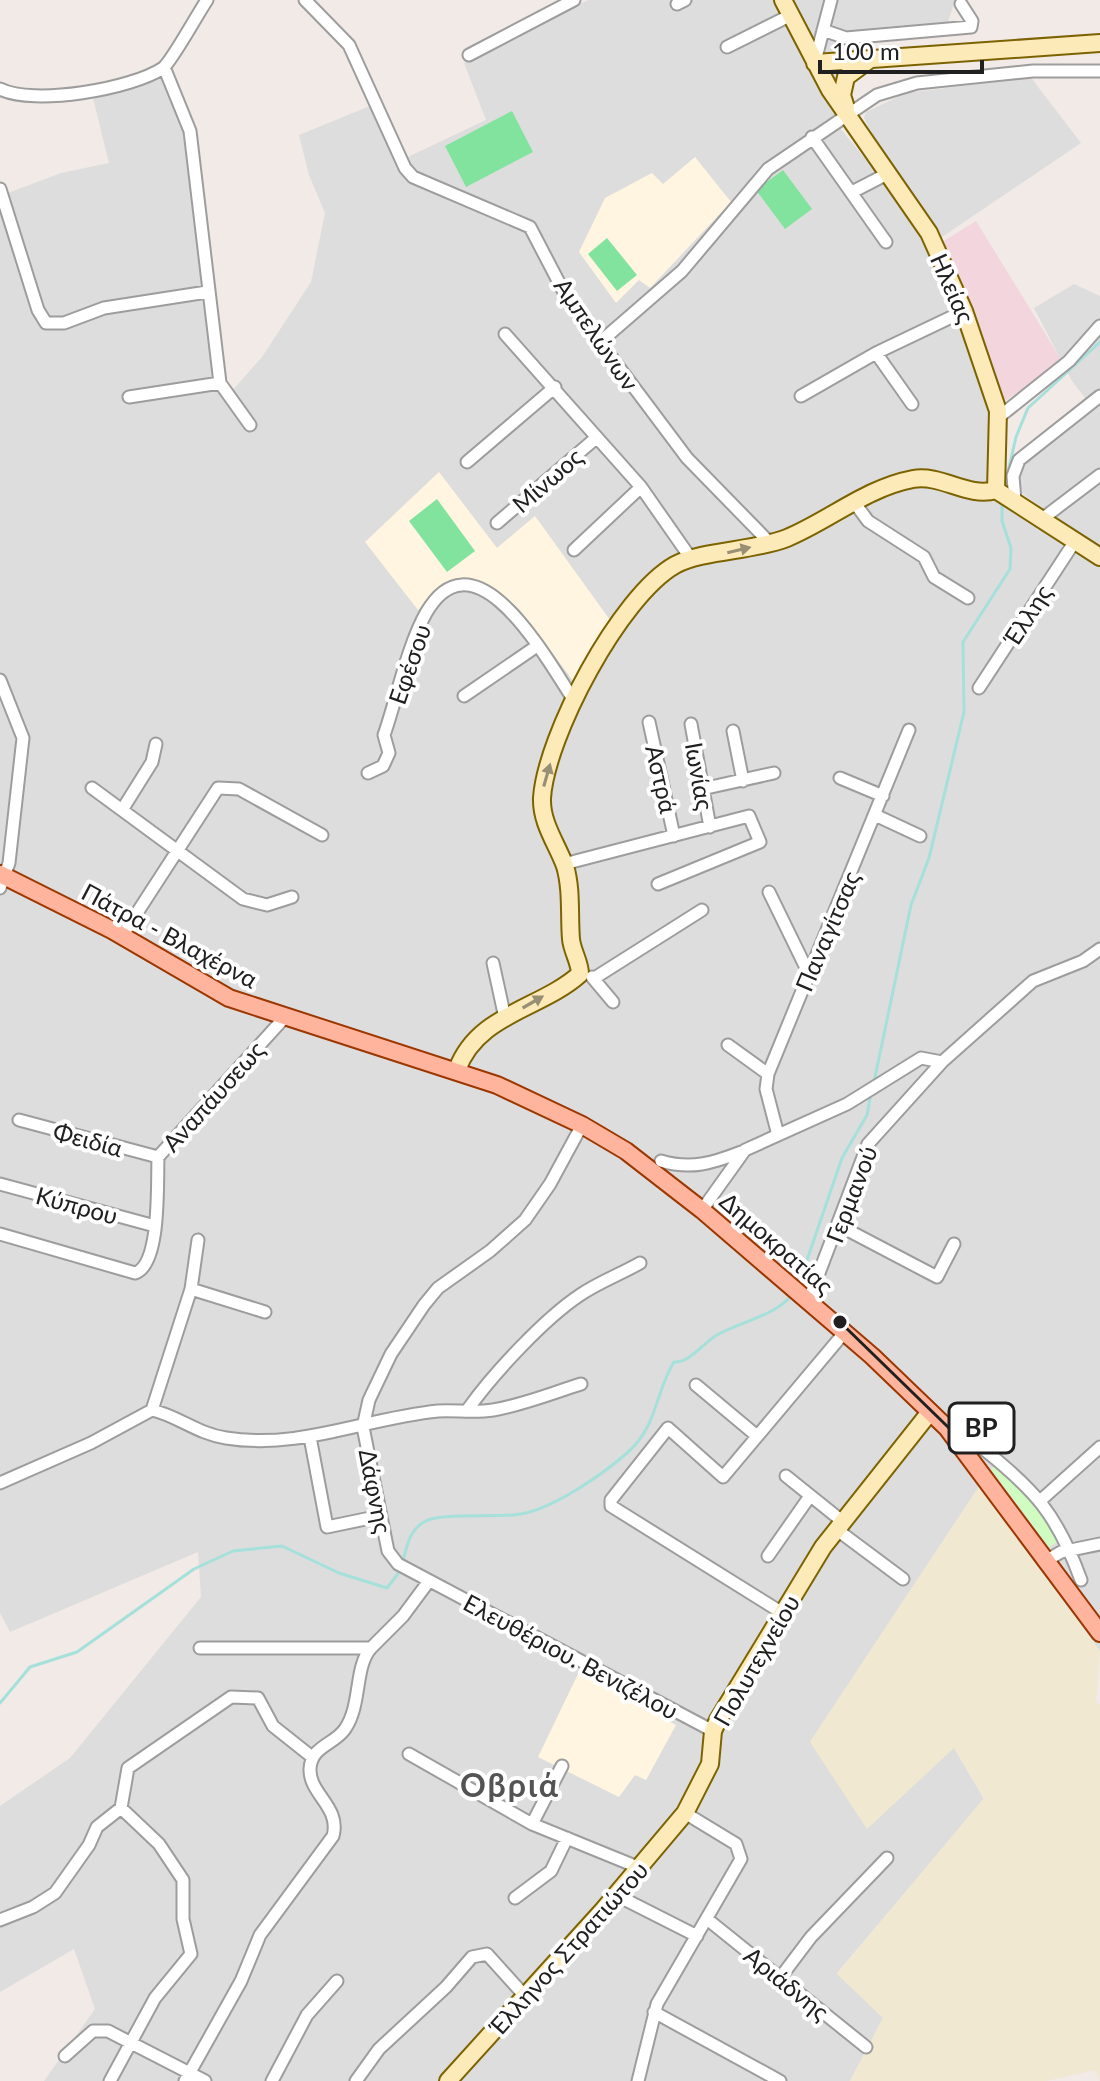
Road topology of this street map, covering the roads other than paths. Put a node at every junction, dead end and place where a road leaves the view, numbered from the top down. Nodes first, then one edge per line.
1 (207, 0) edge
2 (305, 0) edge
3 (574, 0) edge
4 (831, 0) edge
5 (961, 4) dead end
6 (787, 8) edge
7 (823, 30) junction
8 (1100, 43) edge
9 (727, 47) dead end
10 (469, 55) dead end
11 (876, 57) junction
12 (815, 63) junction
13 (164, 67) junction
14 (1100, 71) edge
15 (0, 89) edge
16 (847, 114) junction
17 (812, 137) junction
18 (887, 174) junction
19 (0, 189) edge
20 (852, 192) junction
21 (886, 242) dead end
22 (207, 292) junction
23 (964, 311) junction
24 (1100, 326) edge
25 (505, 334) dead end
26 (599, 343) junction
27 (876, 353) junction
28 (220, 383) junction
29 (555, 387) junction
30 (801, 396) dead end
31 (1100, 396) edge
32 (129, 397) dead end
33 (912, 404) dead end
34 (999, 417) junction
35 (250, 425) dead end
36 (596, 438) junction
37 (467, 462) dead end
38 (1100, 475) edge
39 (641, 487) junction
40 (1004, 495) junction
41 (854, 502) junction
42 (1042, 519) junction
43 (497, 523) dead end
44 (1075, 541) junction
45 (770, 543) junction
46 (574, 550) dead end
47 (1100, 557) edge
48 (692, 560) junction
49 (968, 598) dead end
50 (537, 646) junction
51 (0, 680) edge
52 (979, 688) dead end
53 (464, 696) dead end
54 (575, 702) junction
55 (649, 722) dead end
56 (691, 724) dead end
57 (909, 730) dead end
58 (733, 731) dead end
59 (156, 744) dead end
60 (368, 773) dead end
61 (774, 773) dead end
62 (840, 778) dead end
63 (743, 781) junction
64 (92, 788) dead end
65 (702, 789) junction
66 (883, 796) junction
67 (122, 810) junction
68 (875, 815) junction
69 (710, 827) junction
70 (322, 835) dead end
71 (674, 836) junction
72 (920, 836) dead end
73 (177, 851) junction
74 (564, 864) junction
75 (2, 879) edge
76 (658, 884) dead end
77 (769, 892) dead end
78 (292, 897) dead end
79 (702, 910) dead end
80 (122, 936) junction
81 (1100, 949) edge
82 (493, 963) dead end
83 (809, 974) junction
84 (588, 976) junction
85 (613, 1002) dead end
86 (285, 1017) junction
87 (505, 1018) junction
88 (728, 1045) dead end
89 (942, 1062) junction
90 (457, 1070) junction
91 (768, 1074) junction
92 (19, 1120) dead end
93 (582, 1125) junction
94 (778, 1135) junction
95 (745, 1150) junction
96 (158, 1157) junction
97 (661, 1161) dead end
98 (0, 1184) edge
99 (702, 1210) junction
100 (838, 1225) junction
101 (155, 1226) junction
102 (0, 1234) edge
103 (198, 1240) dead end
104 (954, 1244) dead end
105 (640, 1263) dead end
106 (191, 1289) junction
107 (805, 1299) junction
108 (265, 1312) dead end
109 (844, 1333) junction
110 (581, 1384) dead end
111 (696, 1385) dead end
112 (468, 1409) junction
113 (152, 1410) junction
114 (930, 1412) junction
115 (363, 1427) junction
116 (757, 1436) junction
117 (310, 1437) junction
118 (963, 1447) junction
119 (1100, 1447) edge
120 (786, 1476) dead end
121 (0, 1483) edge
122 (810, 1496) junction
123 (1041, 1500) junction
124 (380, 1516) junction
125 (839, 1525) junction
126 (1100, 1544) edge
127 (1070, 1550) junction
128 (768, 1556) dead end
129 (1044, 1562) junction
130 (903, 1579) dead end
131 (1081, 1580) dead end
132 (429, 1581) junction
133 (784, 1614) junction
134 (1100, 1633) edge
135 (200, 1648) dead end
136 (371, 1648) junction
137 (713, 1731) junction
138 (409, 1754) dead end
139 (312, 1757) junction
140 (562, 1766) dead end
141 (121, 1808) junction
142 (685, 1813) junction
143 (532, 1824) junction
144 (567, 1838) junction
145 (887, 1858) dead end
146 (640, 1868) junction
147 (616, 1895) junction
148 (515, 1898) dead end
149 (707, 1919) junction
150 (0, 1920) edge
151 (697, 1936) junction
152 (780, 1978) junction
153 (337, 1981) dead end
154 (524, 1995) junction
155 (654, 2012) junction
156 (131, 2042) junction
157 (866, 2047) dead end
158 (65, 2056) dead end
159 (188, 2077) edge
160 (110, 2081) edge
161 (205, 2081) edge
162 (272, 2081) edge
163 (356, 2081) edge
164 (448, 2081) edge
165 (638, 2081) edge
166 (780, 2081) edge

1 - 13 street
2 - 26 street, Αμπελώνων
3 - 10 street
4 - 7 street
5 - 7 street
6 - 9 street
6 - 12 street, Ηλείας
7 - 12 street
8 - 11 street
11 - 12 street
11 - 16 street
12 - 16 street, Ηλείας
13 - 15 street
13 - 22 street
14 - 16 street
16 - 17 street
16 - 18 street, Ηλείας
17 - 20 street
17 - 26 street
18 - 20 street
18 - 23 street, Ηλείας
19 - 22 street
20 - 21 street
22 - 28 street
23 - 27 street
23 - 34 street, Ηλείας
24 - 34 street
25 - 29 street
26 - 45 street, Αμπελώνων
27 - 30 street
27 - 33 street
28 - 32 street
28 - 35 street
29 - 36 street
29 - 37 street
31 - 40 street
34 - 40 street, Ηλείας
36 - 39 street
36 - 43 street, Μίνωος
38 - 42 street
39 - 46 street
39 - 48 street
40 - 41 street
40 - 42 street
41 - 45 street
41 - 49 street
42 - 44 street
44 - 47 street
44 - 52 street, Έλλης
48 -> 45 street
48 - 54 street
50 - 53 street
50 - 54 street, Εφέσου
50 - 60 street, Εφέσου
51 - 75 street
74 -> 54 street
55 - 71 street, Αστρά
56 - 65 street, Ιωνίας
57 - 66 street, Παναγίτσας
58 - 63 street
59 - 67 street
61 - 63 street
62 - 66 street
63 - 65 street
64 - 67 street
65 - 69 street, Ιωνίας
66 - 68 street, Παναγίτσας
67 - 73 street
68 - 72 street
68 - 83 street, Παναγίτσας
69 - 71 street
69 - 76 street
70 - 73 street
71 - 74 street
73 - 78 street
73 - 80 street
74 - 84 street
75 - 80 main road, Πάτρα - Βλαχέρνα
77 - 83 street
79 - 84 street
80 - 86 main road, Πάτρα - Βλαχέρνα
81 - 89 street, Γερμανού
82 - 87 street
83 - 91 street, Παναγίτσας
84 - 85 street
87 -> 84 street
86 - 90 main road, Πάτρα - Βλαχέρνα
86 - 96 street, Αναπάυσεως
87 - 90 street
88 - 91 street
89 - 94 street
89 - 100 street, Γερμανού
90 - 93 main road, Δημοκρατίας
91 - 94 street, Παναγίτσας
92 - 96 street, Φειδία
93 - 99 main road, Δημοκρατίας
93 - 115 street
94 - 95 street
95 - 97 street
95 - 99 street
96 - 101 street, Αναπάυσεως
98 - 101 street, Κύπρου
99 - 107 main road, Δημοκρατίας
100 - 104 street
100 - 107 street, Γερμανού
101 - 102 street, Αναπάυσεως
103 - 106 street
105 - 112 street
106 - 108 street
106 - 113 street
107 - 109 main road, Δημοκρατίας
109 - 114 main road, Δημοκρατίας
109 - 116 street
110 - 112 street
111 - 116 street
112 - 115 street
113 - 117 street
113 - 121 street
114 - 118 main road, Δημοκρατίας
114 - 125 street, Πολυτεχνείου
115 - 117 street
115 - 124 street, Δάφνης
116 - 133 street
117 - 124 street
118 - 123 street
118 - 129 main road, Δημοκρατίας
119 - 123 street
120 - 122 street
122 - 125 street
122 - 128 street
123 - 127 street
124 - 132 street, Δάφνης
125 - 130 street
125 - 133 street, Πολυτεχνείου
126 - 127 street
127 - 129 street
127 - 131 street
129 - 134 main road, Δημοκρατίας
132 - 136 street
132 - 137 street, Ελευθέριου. Βενιζέλου
133 - 137 street, Πολυτεχνείου
135 - 136 street
136 - 139 street
137 - 142 street, Πολυτεχνείου
138 - 143 street
139 - 141 street
139 - 159 street
140 - 143 street
141 - 150 street
141 - 156 street
142 - 146 street, Έλληνος Στρατιώτου
142 - 149 street
143 - 144 street
144 - 146 street
144 - 148 street
145 - 152 street
146 - 147 street, Έλληνος Στρατιώτου
147 - 151 street
147 - 154 street, Έλληνος Στρατιώτου
149 - 151 street
149 - 152 street, Αριάδνης
151 - 155 street
152 - 157 street, Αριάδνης
153 - 162 street
154 - 163 street
154 - 164 street, Έλληνος Στρατιώτου
155 - 165 street
155 - 166 street
156 - 158 street
156 - 159 street
156 - 160 street
159 - 161 street

